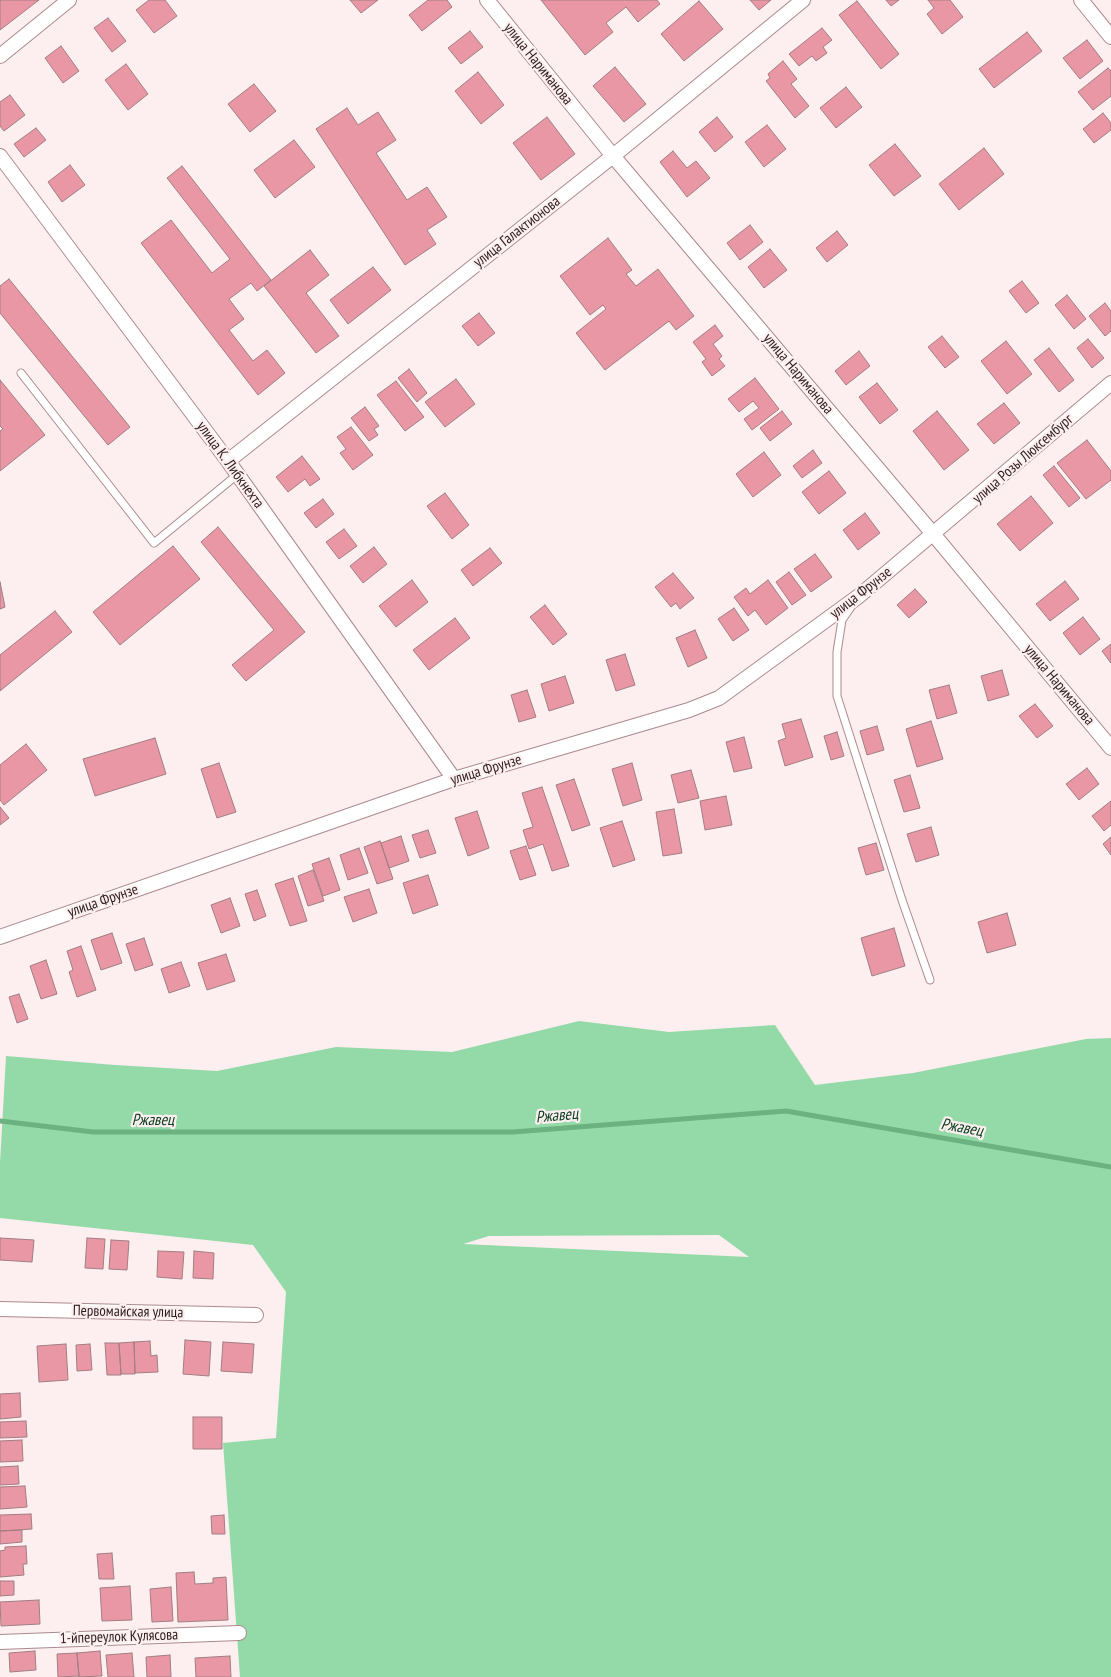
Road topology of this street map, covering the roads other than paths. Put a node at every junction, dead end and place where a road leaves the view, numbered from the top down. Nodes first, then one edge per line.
1 (69, 0) edge
2 (487, 0) edge
3 (804, 0) edge
4 (1080, 0) edge
5 (1111, 37) edge
6 (0, 56) edge
7 (0, 156) edge
8 (613, 156) junction
9 (21, 373) dead end
10 (1111, 383) edge
11 (228, 461) junction
12 (238, 475) junction
13 (934, 535) junction
14 (859, 596) junction
15 (1111, 748) edge
16 (454, 779) junction
17 (0, 938) edge
18 (930, 980) dead end
19 (0, 1309) edge
20 (256, 1316) dead end
21 (239, 1633) dead end
22 (0, 1642) edge

1 - 6 street
2 - 8 street, улица Нариманова
3 - 8 street, улица Галактионова
4 - 5 street
7 - 11 street, улица К. Либкнехта
8 - 11 street, улица Галактионова
8 - 13 street, улица Нариманова
9 - 12 lane
10 - 13 street, улица Розы Люксембург
11 - 12 street, улица К. Либкнехта
12 - 16 street, улица К. Либкнехта
13 - 14 street, улица Фрунзе
13 - 15 street, улица Нариманова
14 - 16 street, улица Фрунзе
14 - 18 lane
16 - 17 street, улица Фрунзе
19 - 20 street, Первомайская улица
21 - 22 street, 1-йпереулок Кулясова

